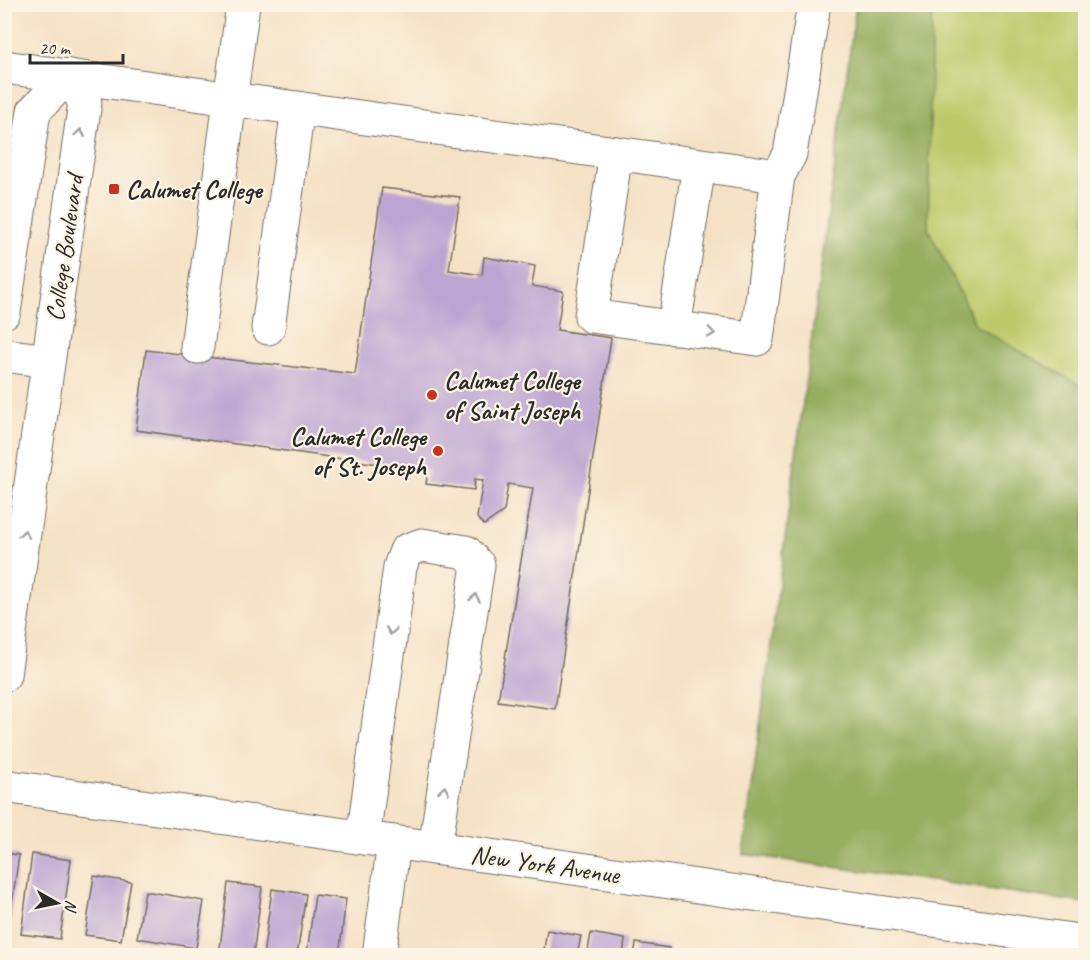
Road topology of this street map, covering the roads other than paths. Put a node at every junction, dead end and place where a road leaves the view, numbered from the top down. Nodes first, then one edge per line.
1 (243, 4) edge
2 (814, 4) edge
3 (4, 67) edge
4 (68, 76) junction
5 (231, 99) junction
6 (297, 108) junction
7 (616, 153) junction
8 (699, 165) junction
9 (15, 168) edge
10 (778, 176) junction
11 (4, 312) edge
12 (268, 328) dead end
13 (674, 328) junction
14 (197, 347) dead end
15 (4, 355) edge
16 (48, 361) junction
17 (4, 675) edge
18 (4, 786) edge
19 (363, 838) junction
20 (394, 842) junction
21 (435, 848) junction
22 (1086, 942) edge
23 (379, 956) edge

1 - 5 street
2 - 10 street
3 - 4 street
4 - 5 street
4 - 9 street, College Boulevard
16 -> 4 street, College Boulevard
5 - 6 street
5 - 14 street
6 - 7 street
6 - 12 street
7 - 8 street
7 - 13 street
8 - 10 street
8 - 13 street
9 - 11 street, College Boulevard
13 -> 10 street
15 - 16 street
17 -> 16 street, College Boulevard
18 - 19 street, New York Avenue
19 - 20 street, New York Avenue
21 -> 19 street
20 - 21 street, New York Avenue
20 - 23 street
21 - 22 street, New York Avenue

